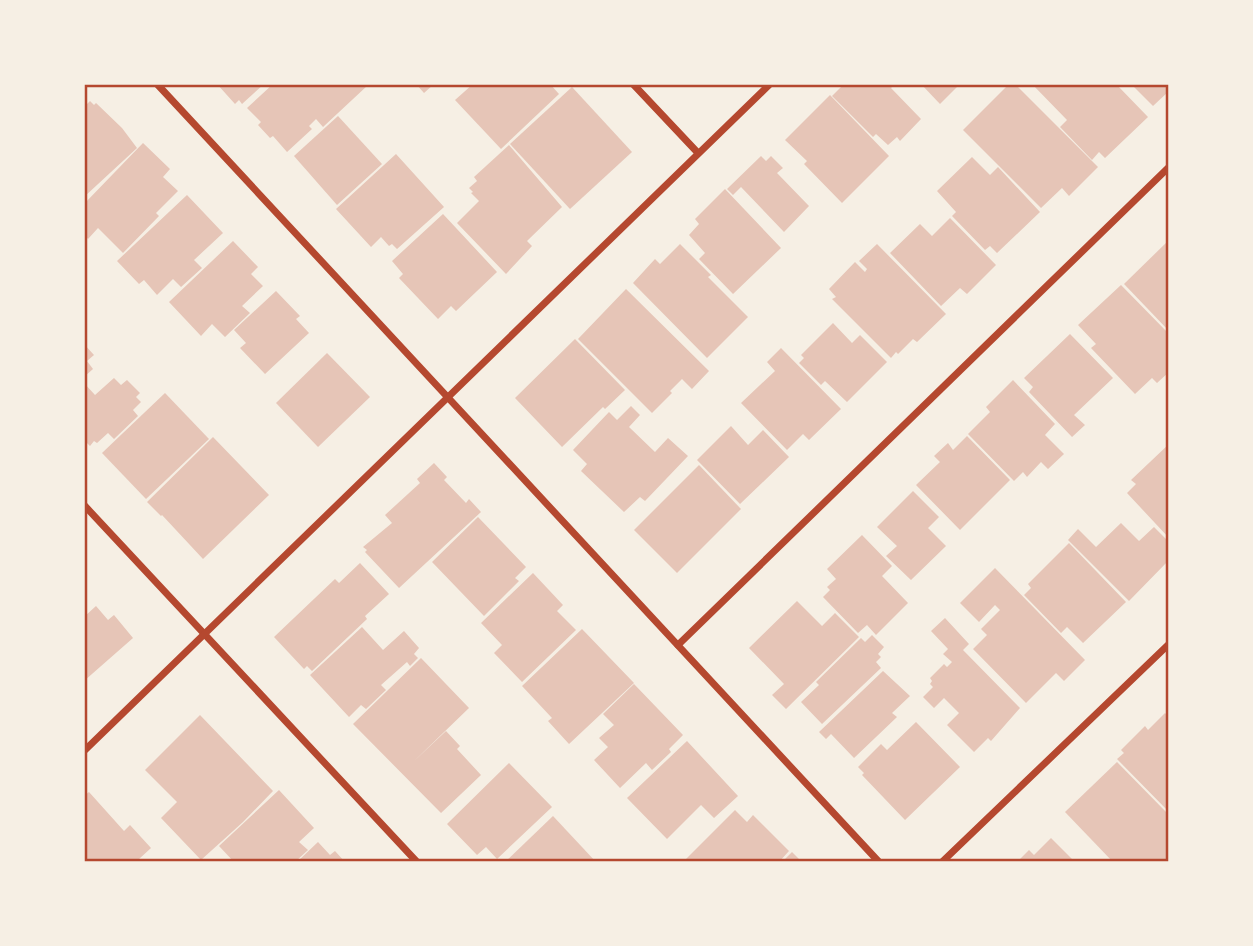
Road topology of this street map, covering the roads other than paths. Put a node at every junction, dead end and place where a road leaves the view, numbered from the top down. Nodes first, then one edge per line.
1 (157, 84) edge
2 (633, 84) edge
3 (770, 84) edge
4 (698, 153) junction
5 (1169, 167) edge
6 (447, 397) junction
7 (84, 505) edge
8 (205, 633) junction
9 (1169, 644) edge
10 (678, 645) junction
11 (84, 751) edge
12 (416, 862) edge
13 (879, 862) edge
14 (942, 862) edge

1 - 6 street
2 - 4 street
3 - 4 street
4 - 6 street
5 - 10 street
6 - 8 street
6 - 10 street
7 - 8 street
8 - 11 street
8 - 12 street
9 - 14 street
10 - 13 street

